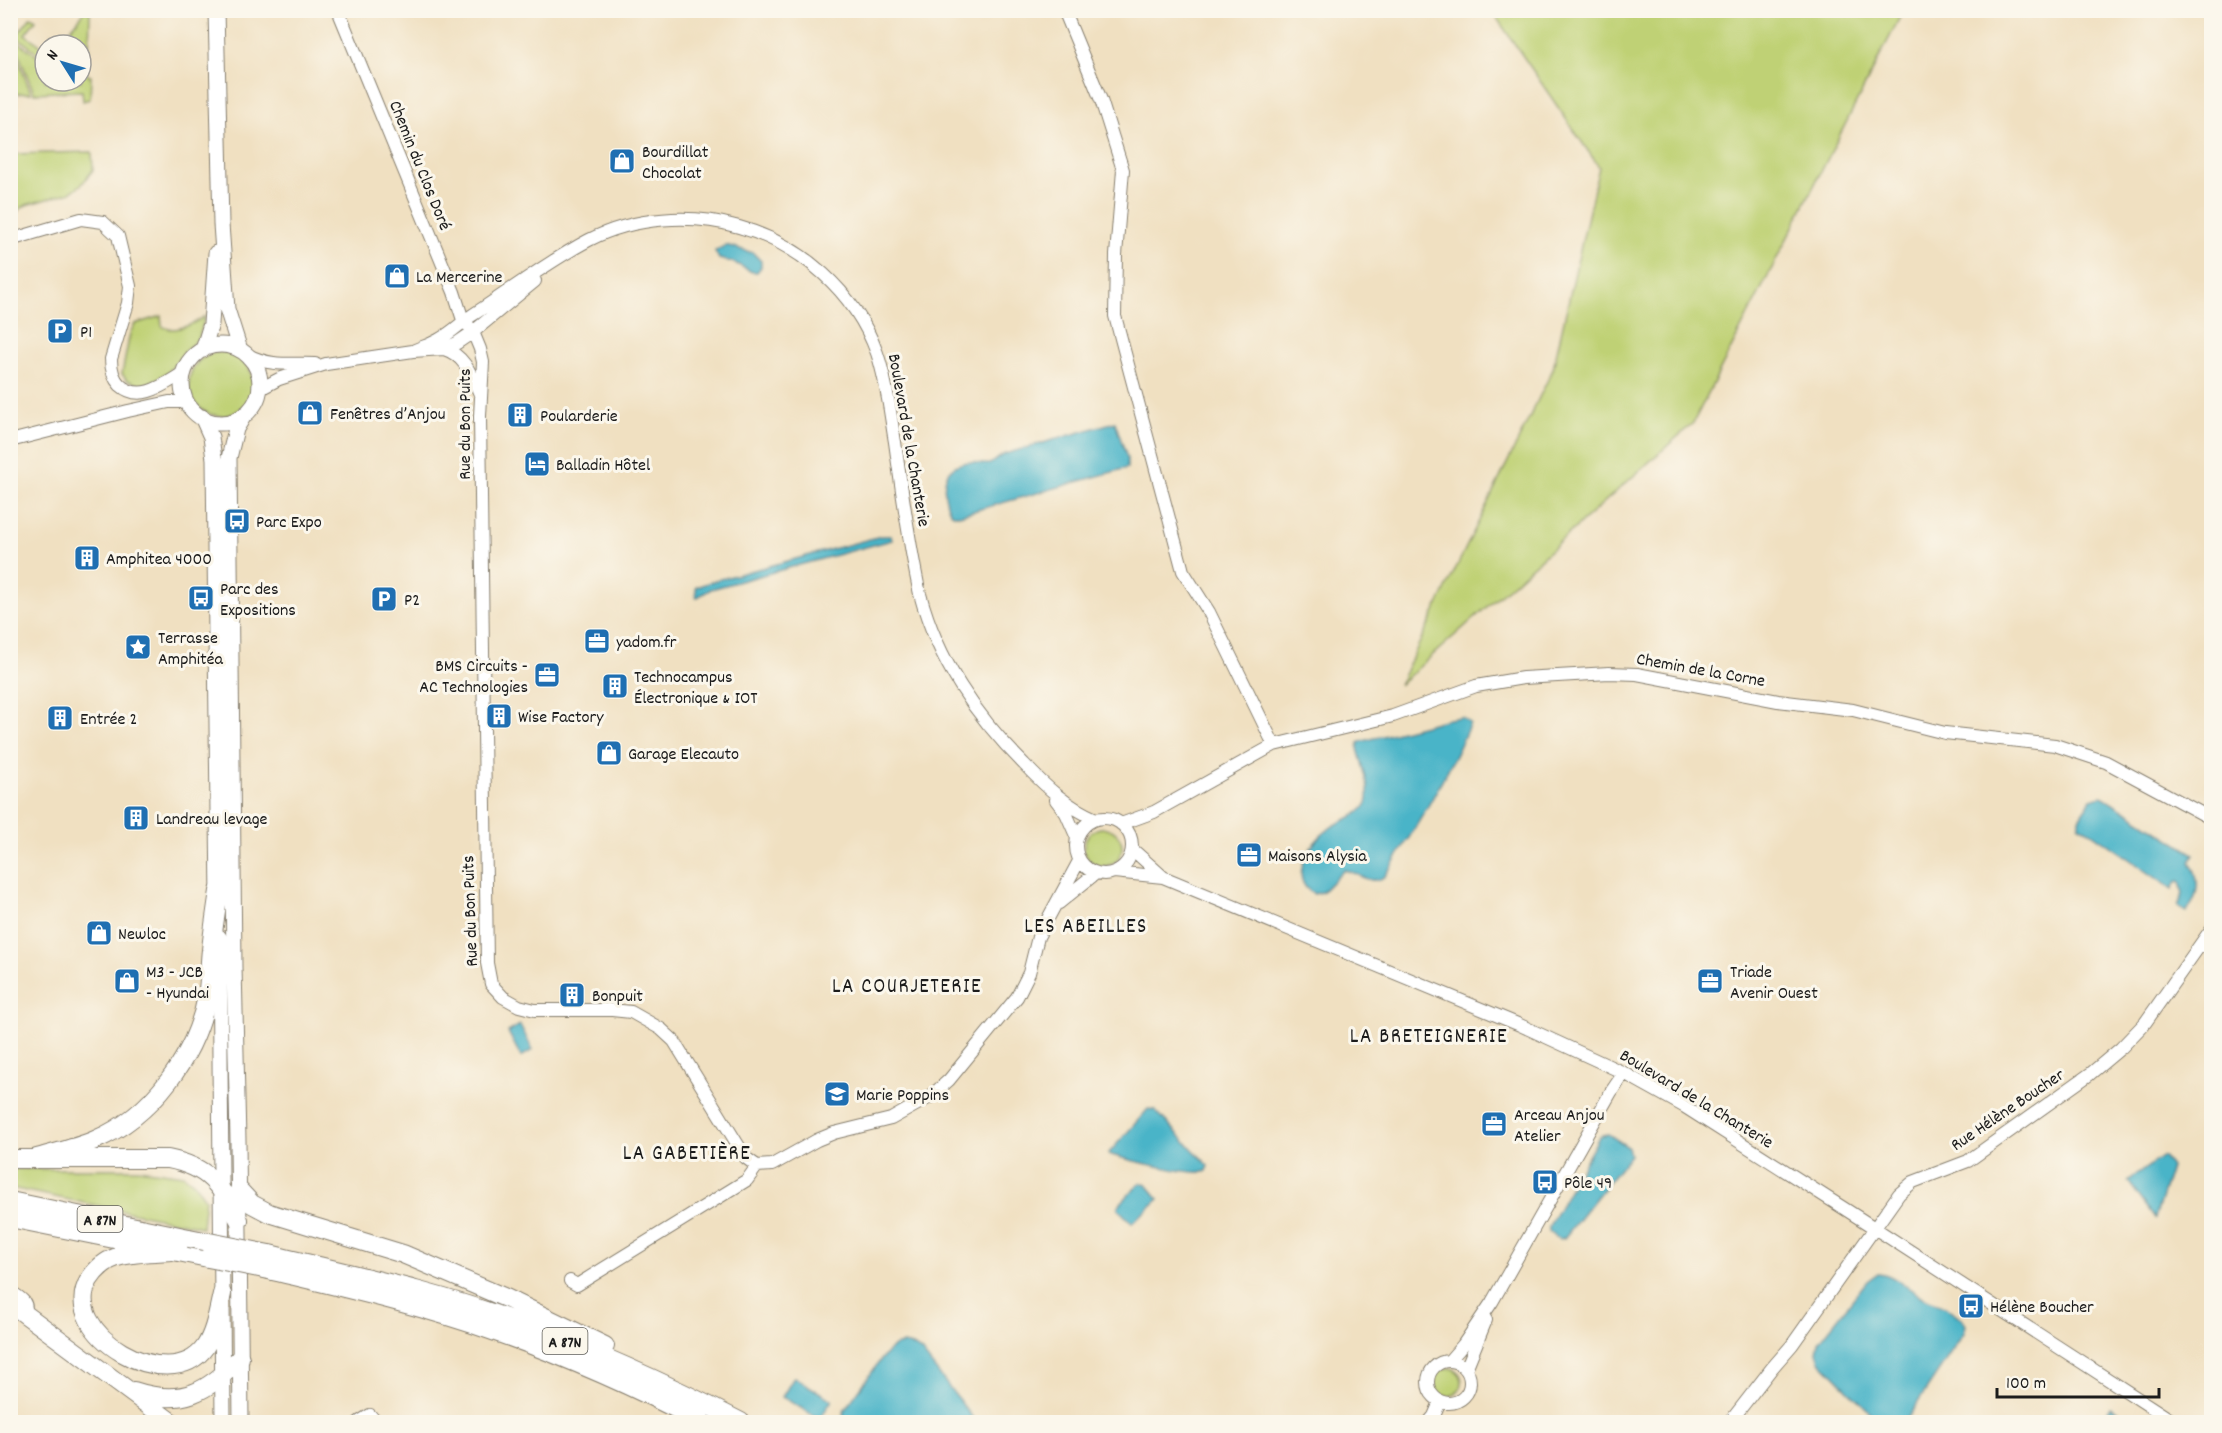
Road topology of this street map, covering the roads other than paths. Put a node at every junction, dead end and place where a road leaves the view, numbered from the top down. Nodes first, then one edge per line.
1 (216, 10) edge
2 (338, 10) edge
3 (1064, 10) edge
4 (221, 224) junction
5 (10, 240) edge
6 (570, 252) junction
7 (464, 321) junction
8 (473, 332) junction
9 (444, 349) junction
10 (203, 350) junction
11 (413, 351) junction
12 (244, 353) junction
13 (326, 364) junction
14 (185, 372) junction
15 (260, 389) junction
16 (480, 395) junction
17 (187, 402) junction
18 (245, 414) junction
19 (202, 417) junction
20 (10, 441) edge
21 (224, 693) junction
22 (1274, 745) junction
23 (1047, 788) junction
24 (1154, 812) junction
25 (1096, 819) junction
26 (2211, 819) edge
27 (1121, 824) junction
28 (1130, 836) junction
29 (1077, 838) junction
30 (1132, 849) junction
31 (1079, 861) junction
32 (1114, 872) junction
33 (1096, 873) junction
34 (1163, 877) junction
35 (219, 891) junction
36 (1056, 905) junction
37 (2211, 928) edge
38 (1624, 1073) junction
39 (10, 1159) edge
40 (34, 1159) junction
41 (757, 1166) junction
42 (230, 1190) junction
43 (10, 1201) edge
44 (10, 1218) edge
45 (239, 1220) joint
46 (1876, 1229) junction
47 (184, 1248) junction
48 (269, 1262) junction
49 (570, 1281) dead end
50 (10, 1291) edge
51 (222, 1294) junction
52 (1492, 1302) junction
53 (10, 1303) edge
54 (25, 1314) junction
55 (240, 1358) junction
56 (1449, 1361) junction
57 (1466, 1369) junction
58 (644, 1374) junction
59 (223, 1377) junction
60 (121, 1386) junction
61 (1440, 1402) junction
62 (171, 1422) edge
63 (223, 1422) edge
64 (241, 1422) edge
65 (359, 1422) edge
66 (376, 1422) edge
67 (702, 1422) edge
68 (741, 1422) edge
69 (1429, 1422) edge
70 (1730, 1422) edge
71 (2174, 1422) edge

1 - 4 main road
2 - 7 street, Chemin du Clos Doré
3 - 22 street
4 - 10 main road
4 - 12 main road
5 - 14 street
6 - 7 street, Boulevard de la Chanterie
6 - 8 street, Boulevard de la Chanterie
6 - 23 street, Boulevard de la Chanterie
7 - 8 street, Chemin du Clos Doré
7 - 11 street, Boulevard de la Chanterie
8 - 9 street, Boulevard de la Chanterie
8 - 16 street, Rue du Bon Puits
9 - 11 street, Boulevard de la Chanterie
9 - 16 street
10 - 12 main road
10 - 14 main road
11 - 13 street, Boulevard de la Chanterie
12 - 13 street
12 - 15 main road
13 - 15 street
14 - 17 main road
15 - 18 main road
16 - 41 street, Rue du Bon Puits
17 - 19 main road
17 - 20 street
18 - 19 main road
18 - 21 main road
19 - 21 main road
21 - 35 main road
21 - 42 main road
22 - 24 street, Chemin de la Corne
22 - 26 street, Chemin de la Corne
23 - 25 street, Boulevard de la Chanterie
23 - 29 street, Boulevard de la Chanterie
24 - 27 street, Chemin de la Corne
24 - 28 street, Chemin de la Corne
25 - 27 street
25 - 29 street
27 - 28 street
28 - 30 street
29 - 31 street
30 - 32 street
30 - 34 street, Boulevard de la Chanterie
31 - 33 street
31 - 36 street
32 - 33 street
32 - 34 street, Boulevard de la Chanterie
33 - 36 street
34 - 38 street, Boulevard de la Chanterie
35 - 40 highway
35 - 42 main road
36 - 41 street
37 - 46 street, Rue Hélène Boucher
38 - 46 street, Boulevard de la Chanterie
38 - 52 street
39 - 40 highway
40 - 42 highway
41 - 49 street
42 - 45 highway
42 - 51 main road
42 - 58 highway
43 - 47 highway, A 87N
44 - 47 highway, A 87N
45 - 55 main road
46 - 70 street, Rue Hélène Boucher
46 - 71 street, Boulevard de la Chanterie
47 - 48 highway, A 87N, bridge
47 - 51 highway
48 - 58 highway, A 87N
48 - 67 highway, A 87N
50 - 54 street
51 - 59 main road
52 - 56 street
52 - 57 street
53 - 54 highway
54 - 60 highway
55 - 59 highway
55 - 64 main road
56 - 57 street
56 - 61 street
57 - 61 street
58 - 68 highway, A 87N
59 - 60 highway
59 - 63 main road
60 - 62 highway
61 - 69 street
65 - 66 street

